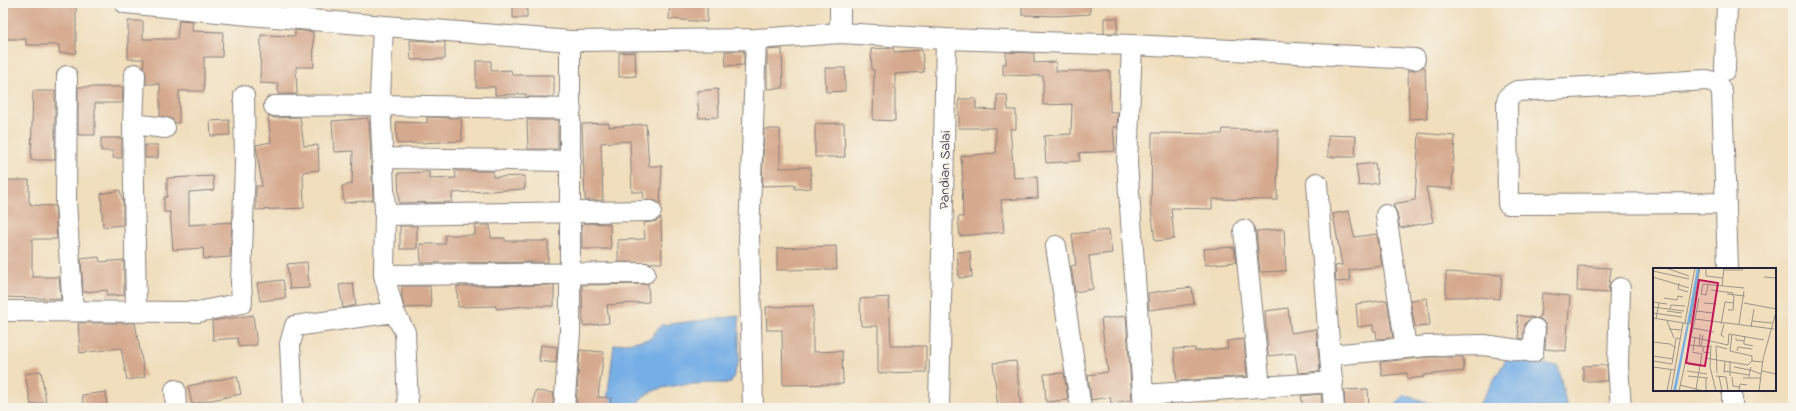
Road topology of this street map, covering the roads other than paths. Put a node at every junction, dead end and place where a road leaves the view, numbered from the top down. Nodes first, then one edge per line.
1 (125, 3) edge
2 (840, 3) edge
3 (1726, 3) edge
4 (383, 26) junction
5 (840, 33) junction
6 (756, 38) junction
7 (946, 39) junction
8 (570, 40) junction
9 (1132, 45) junction
10 (1415, 60) dead end
11 (1725, 70) dead end
12 (135, 74) dead end
13 (67, 76) dead end
14 (244, 96) dead end
15 (380, 105) junction
16 (274, 106) dead end
17 (571, 109) junction
18 (133, 124) junction
19 (165, 128) dead end
20 (382, 158) junction
21 (571, 161) junction
22 (1317, 183) dead end
23 (1726, 203) junction
24 (650, 211) dead end
25 (570, 212) junction
26 (385, 215) junction
27 (1386, 215) dead end
28 (1244, 230) dead end
29 (1056, 246) dead end
30 (1728, 268) edge
31 (645, 273) dead end
32 (570, 274) junction
33 (384, 275) junction
34 (1620, 288) dead end
35 (3, 311) edge
36 (72, 311) junction
37 (136, 311) junction
38 (394, 312) junction
39 (1535, 329) dead end
40 (1406, 348) junction
41 (1330, 355) junction
42 (1333, 382) junction
43 (1260, 387) junction
44 (1732, 391) edge
45 (1144, 401) edge
46 (293, 408) edge
47 (408, 408) edge
48 (564, 408) edge
49 (753, 408) edge
50 (939, 408) edge
51 (1081, 408) edge
52 (1334, 408) edge
53 (1621, 408) edge
54 (1732, 408) edge

1 - 4 street
2 - 5 street
3 - 11 street
4 - 8 street
4 - 15 street
5 - 6 street
5 - 7 street
6 - 8 street
6 - 49 street
7 - 9 street
7 - 50 street, Pandian Salai
8 - 17 street
9 - 10 street
9 - 45 street
12 - 18 street
13 - 36 street
14 - 37 street
15 - 16 street
15 - 17 street
15 - 20 street
17 - 21 street
18 - 19 street
18 - 37 street
20 - 21 street
20 - 26 street
21 - 25 street
22 - 41 street
23 - 23 street
23 - 30 street
24 - 25 street
25 - 26 street
25 - 32 street
26 - 33 street
27 - 40 street
28 - 43 street
29 - 51 street
31 - 32 street
32 - 33 street
32 - 48 street
33 - 38 street
34 - 53 street
35 - 36 street
36 - 37 street
38 - 46 street
38 - 47 street
39 - 40 street
40 - 41 street
41 - 42 street
42 - 43 street
42 - 52 street
43 - 45 street
44 - 54 street

